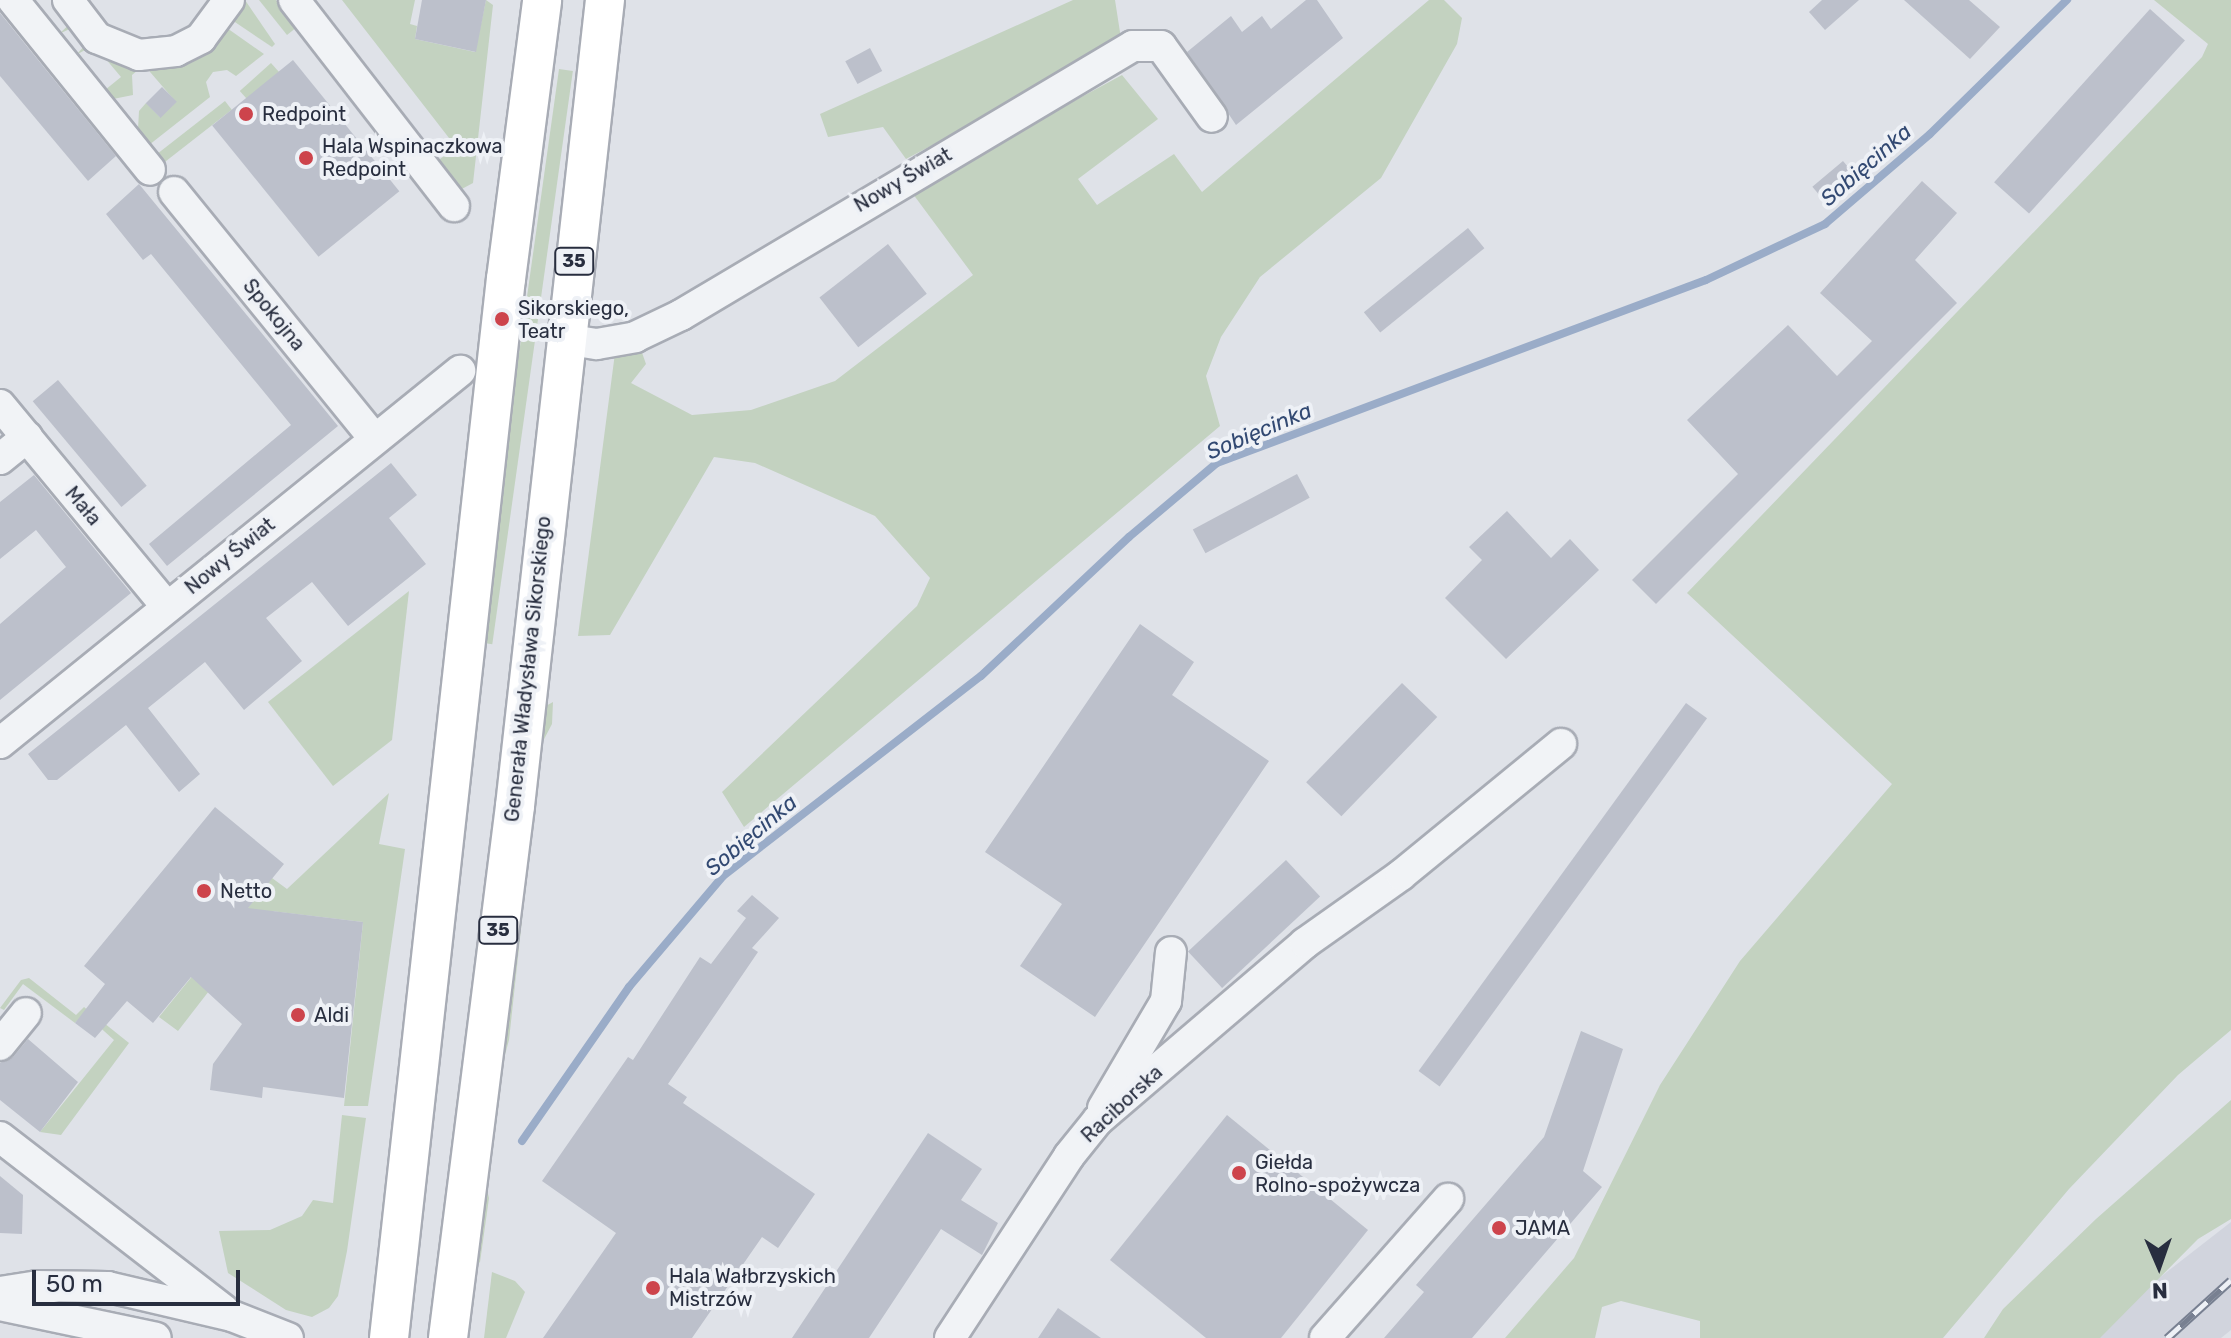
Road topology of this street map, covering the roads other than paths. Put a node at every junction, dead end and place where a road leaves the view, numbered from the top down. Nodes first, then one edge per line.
1 (13, 0) edge
2 (68, 0) edge
3 (229, 0) edge
4 (294, 0) edge
5 (605, 0) edge
6 (534, 6) edge
7 (1212, 117) dead end
8 (150, 170) dead end
9 (174, 192) dead end
10 (454, 206) dead end
11 (564, 339) junction
12 (460, 371) dead end
13 (0, 405) edge
14 (27, 437) junction
15 (375, 439) junction
16 (0, 459) edge
17 (167, 607) junction
18 (0, 743) edge
19 (1561, 744) dead end
20 (1171, 952) dead end
21 (26, 1013) dead end
22 (0, 1045) edge
23 (1098, 1120) junction
24 (0, 1137) edge
25 (1448, 1199) dead end
26 (0, 1292) edge
27 (0, 1305) edge
28 (232, 1316) junction
29 (156, 1338) edge
30 (288, 1338) edge
31 (389, 1338) edge
32 (448, 1338) edge
33 (950, 1338) edge
34 (1325, 1338) edge

1 - 8 street
2 - 3 street
4 - 10 street
5 - 11 main road, Generała Władysława Sikorskiego / 35
6 - 31 main road
7 - 11 street, Nowy Świat
9 - 15 street, Spokojna
11 - 32 main road, Generała Władysława Sikorskiego / 35
12 - 15 street, Nowy Świat
13 - 14 street, Mała
14 - 16 street
14 - 17 street, Mała
15 - 17 street, Nowy Świat
17 - 18 street, Nowy Świat
19 - 23 street, Raciborska
20 - 23 street
21 - 22 street
23 - 33 street, Raciborska
24 - 28 street
25 - 34 street
26 - 28 street
27 - 29 street
28 - 30 street

